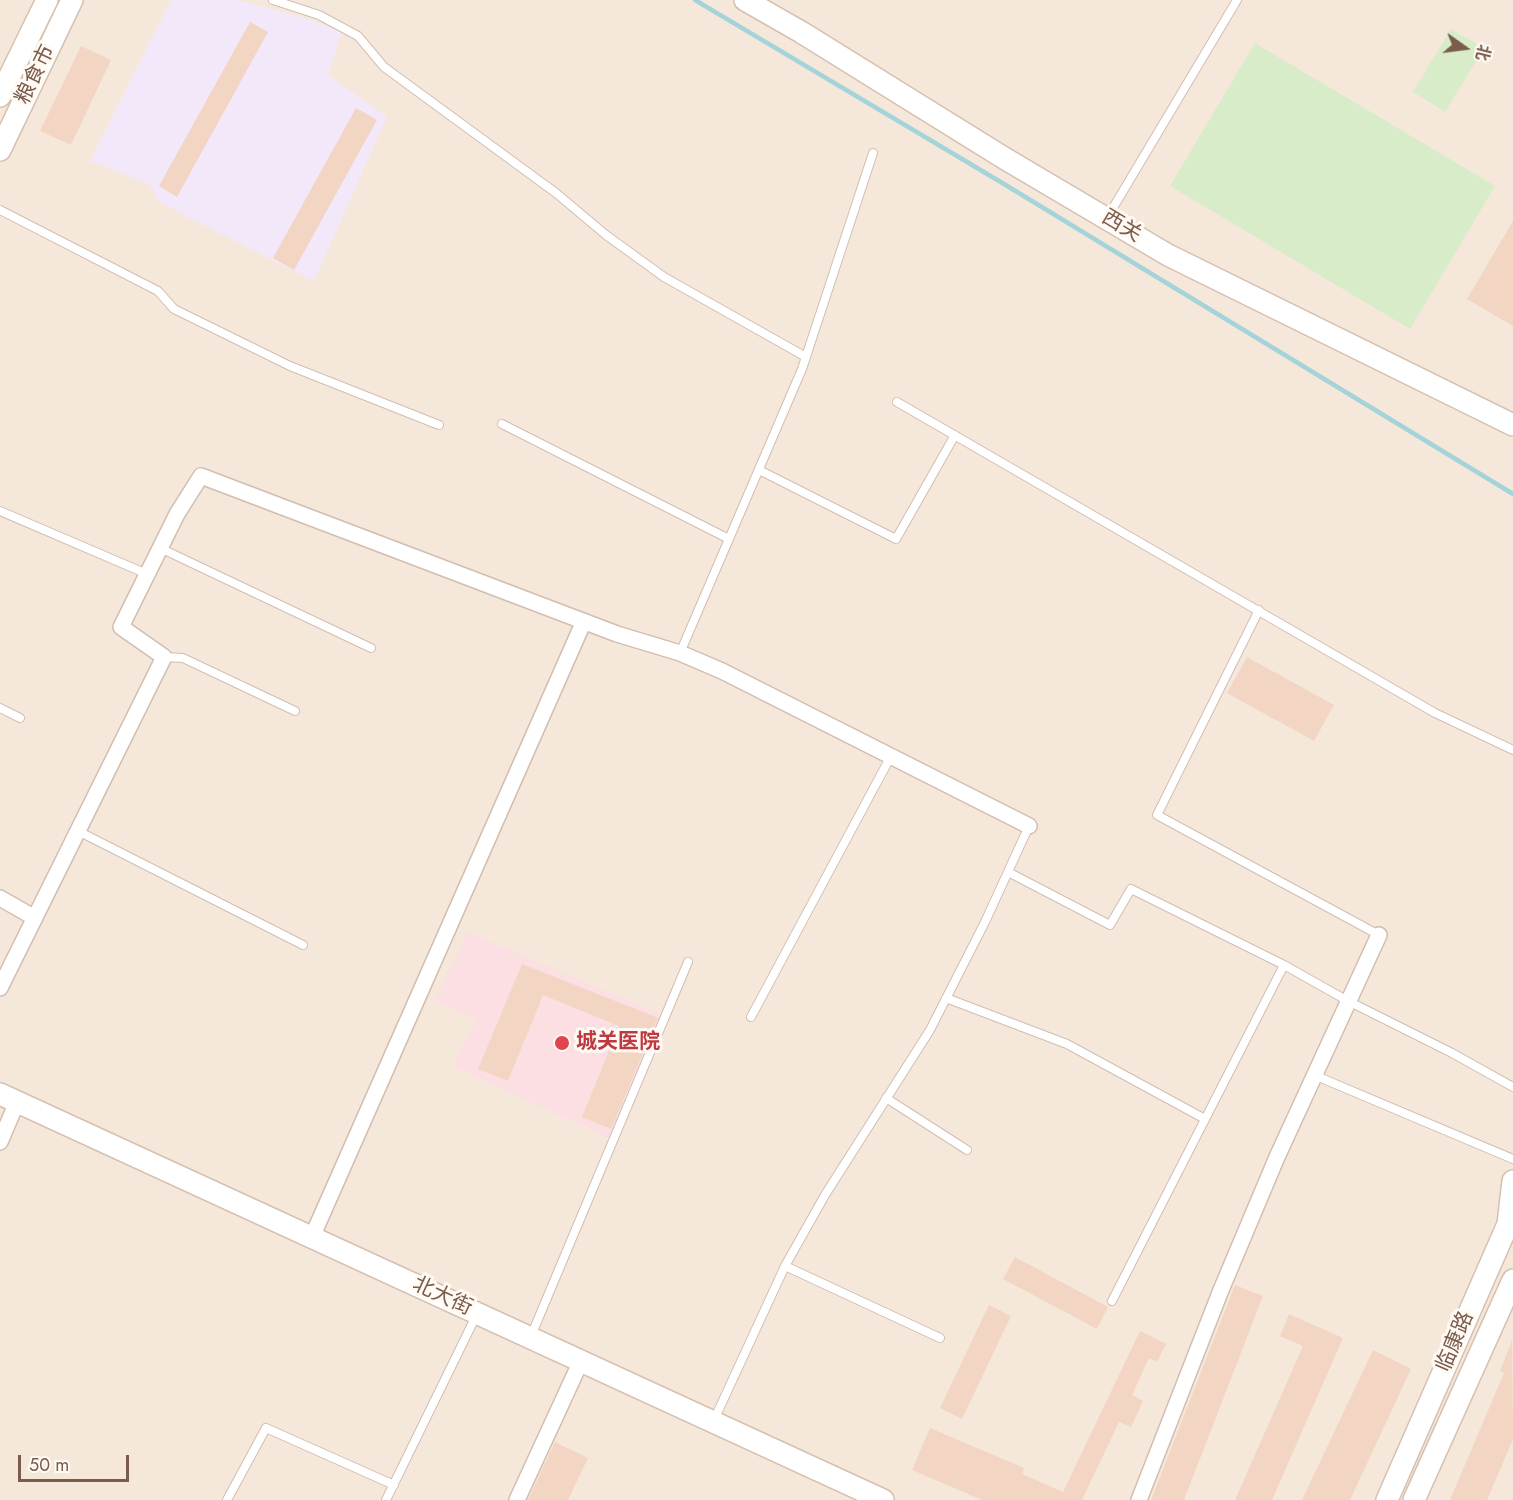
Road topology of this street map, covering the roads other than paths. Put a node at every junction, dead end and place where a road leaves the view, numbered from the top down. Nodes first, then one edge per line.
1 (47, 0) edge
2 (72, 0) edge
3 (273, 0) edge
4 (745, 0) edge
5 (1237, 0) edge
6 (0, 96) edge
7 (0, 150) edge
8 (873, 153) dead end
9 (0, 210) edge
10 (1107, 219) junction
11 (806, 357) junction
12 (897, 402) dead end
13 (502, 424) dead end
14 (440, 425) dead end
15 (1513, 425) edge
16 (955, 435) junction
17 (759, 470) junction
18 (0, 511) edge
19 (729, 539) junction
20 (160, 548) junction
21 (147, 574) junction
22 (1258, 610) junction
23 (584, 621) junction
24 (371, 648) dead end
25 (680, 653) junction
26 (164, 657) junction
27 (0, 708) edge
28 (295, 711) dead end
29 (20, 718) dead end
30 (1513, 750) edge
31 (891, 756) junction
32 (1029, 826) joint
33 (78, 831) junction
34 (1008, 873) junction
35 (0, 898) edge
36 (35, 918) junction
37 (1379, 935) joint
38 (303, 945) dead end
39 (688, 962) dead end
40 (1284, 965) junction
41 (0, 988) edge
42 (946, 998) junction
43 (1348, 1001) junction
44 (752, 1017) dead end
45 (1314, 1075) junction
46 (1513, 1087) edge
47 (8, 1098) edge
48 (886, 1098) junction
49 (1205, 1119) junction
50 (0, 1142) edge
51 (967, 1150) dead end
52 (1513, 1159) edge
53 (1513, 1181) edge
54 (312, 1237) junction
55 (785, 1266) junction
56 (1513, 1280) edge
57 (1112, 1301) dead end
58 (477, 1313) junction
59 (531, 1337) junction
60 (940, 1338) dead end
61 (581, 1361) junction
62 (714, 1421) junction
63 (393, 1485) junction
64 (874, 1498) edge
65 (227, 1500) edge
66 (386, 1500) edge
67 (517, 1500) edge
68 (1139, 1500) edge
69 (1387, 1500) edge
70 (1414, 1500) edge

1 - 6 main road, 粮食市
2 - 7 main road, 粮食市
3 - 11 lane
4 - 10 main road, 西关
5 - 10 lane
8 - 11 lane
9 - 14 lane
10 - 15 main road, 西关
11 - 17 lane
12 - 16 lane
13 - 19 lane
16 - 17 lane
16 - 22 lane
17 - 19 lane
18 - 21 lane
19 - 25 lane
20 - 21 street
20 - 23 street
20 - 24 lane
21 - 26 street
22 - 30 lane
22 - 37 lane
23 - 25 street
23 - 54 street
25 - 31 street
26 - 28 lane
26 - 33 street
27 - 29 lane
31 - 32 street
31 - 44 lane
32 - 34 lane
33 - 36 street
33 - 38 lane
34 - 40 lane
34 - 42 lane
35 - 36 street
36 - 41 street
37 - 43 street
39 - 59 lane
40 - 43 lane
40 - 49 lane
42 - 48 lane
42 - 49 lane
43 - 45 street
43 - 46 lane
45 - 52 lane
45 - 68 street
47 - 50 street
47 - 54 main road, 北大街
48 - 51 lane
48 - 55 lane
49 - 57 lane
53 - 69 main road, 临康路
54 - 58 main road, 北大街
55 - 60 lane
55 - 62 lane
56 - 70 main road, 临康路
58 - 59 main road, 北大街
58 - 63 lane
59 - 61 main road, 北大街
61 - 62 main road, 北大街
61 - 67 street
62 - 64 main road, 北大街
63 - 65 lane
63 - 66 lane

